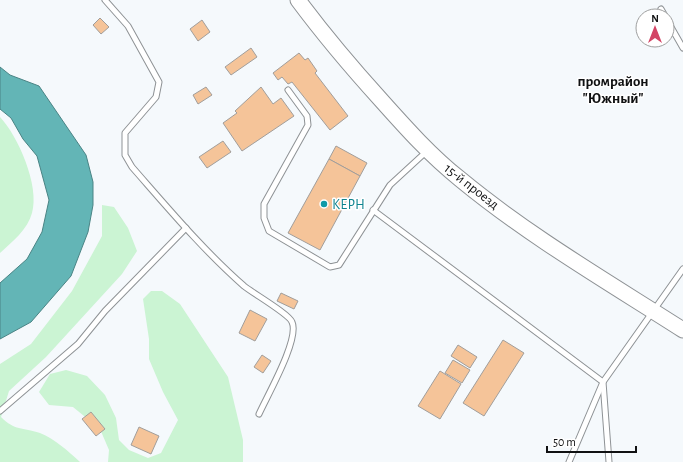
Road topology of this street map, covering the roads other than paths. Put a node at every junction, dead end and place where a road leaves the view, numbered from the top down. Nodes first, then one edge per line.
1 (105, 0) edge
2 (298, 0) edge
3 (675, 34) edge
4 (683, 48) edge
5 (288, 90) dead end
6 (428, 150) junction
7 (373, 210) junction
8 (186, 228) junction
9 (683, 269) edge
10 (654, 312) junction
11 (683, 330) edge
12 (603, 382) junction
13 (0, 411) edge
14 (259, 414) dead end
15 (569, 462) edge
16 (609, 462) edge

1 - 8 lane
2 - 6 main road, 15-й проезд
3 - 4 lane
5 - 7 lane
6 - 7 lane
6 - 10 main road, 15-й проезд
7 - 12 lane
8 - 13 lane
8 - 14 lane
9 - 10 lane
10 - 11 main road, 15-й проезд
10 - 12 lane
12 - 15 lane
12 - 16 lane

